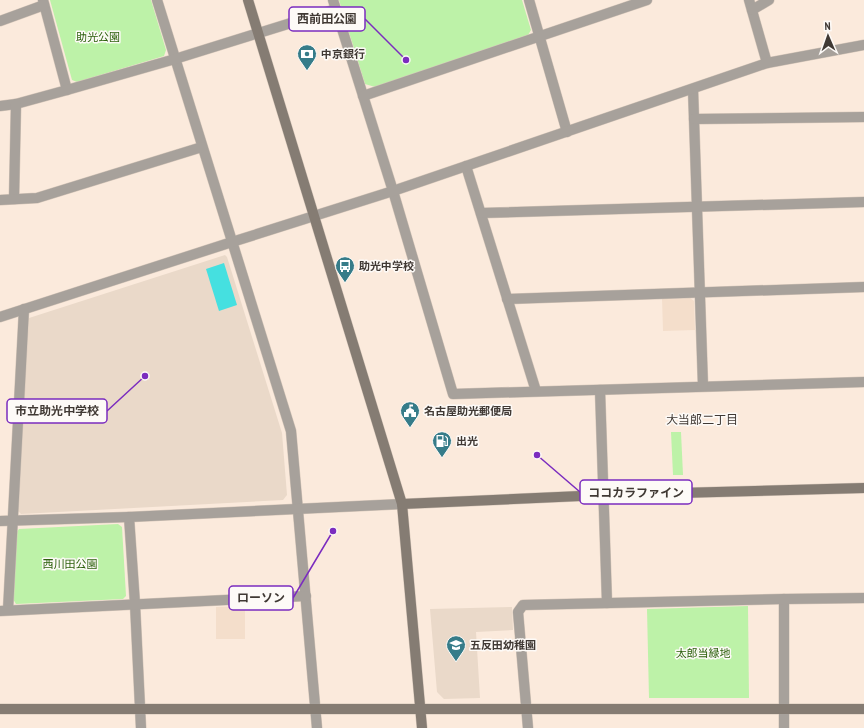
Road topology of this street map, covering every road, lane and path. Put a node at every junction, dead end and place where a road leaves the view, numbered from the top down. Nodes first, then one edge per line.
1 (157, 0) edge
2 (248, 0) edge
3 (529, 0) edge
4 (647, 0) edge
5 (769, 0) edge
6 (44, 3) edge
7 (335, 4) edge
8 (751, 5) edge
9 (0, 20) edge
10 (258, 33) junction
11 (539, 36) junction
12 (864, 45) edge
13 (175, 59) junction
14 (767, 63) junction
15 (693, 88) junction
16 (67, 90) junction
17 (363, 96) junction
18 (16, 104) junction
19 (0, 106) edge
20 (864, 117) edge
21 (694, 119) junction
22 (566, 132) junction
23 (202, 147) junction
24 (466, 166) junction
25 (393, 191) junction
26 (14, 199) junction
27 (0, 200) edge
28 (864, 202) edge
29 (697, 207) junction
30 (481, 213) junction
31 (314, 216) junction
32 (232, 242) junction
33 (864, 286) edge
34 (699, 292) junction
35 (508, 299) junction
36 (24, 309) junction
37 (0, 317) edge
38 (864, 382) edge
39 (703, 386) junction
40 (600, 390) junction
41 (536, 391) junction
42 (864, 488) edge
43 (602, 495) junction
44 (402, 504) junction
45 (298, 509) junction
46 (129, 517) junction
47 (0, 521) edge
48 (12, 521) junction
49 (306, 596) junction
50 (864, 598) edge
51 (784, 599) junction
52 (607, 603) junction
53 (135, 604) junction
54 (4, 610) edge
55 (316, 708) junction
56 (0, 709) edge
57 (140, 709) junction
58 (420, 709) junction
59 (526, 709) junction
60 (784, 709) junction
61 (864, 709) edge
62 (141, 728) edge
63 (317, 728) edge
64 (422, 728) edge
65 (528, 728) edge
66 (784, 728) edge

1 - 13 street
2 - 10 street
3 - 11 street
4 - 11 street
5 - 8 street
6 - 9 street
6 - 16 street
7 - 10 street
7 - 17 street
8 - 14 street
10 - 13 street
10 - 31 street
11 - 17 street
11 - 22 street
12 - 14 street
13 - 16 street
13 - 23 street
14 - 15 street
15 - 21 street
15 - 22 street
16 - 18 street
17 - 25 street
18 - 19 street
18 - 26 street
20 - 21 street
21 - 29 street
22 - 24 street
23 - 26 street
23 - 32 street
24 - 25 street
24 - 30 street
25 - 31 street
25 - 41 street
26 - 27 street
28 - 29 street
29 - 30 street
29 - 34 street
30 - 35 street
31 - 32 street
31 - 44 street
32 - 36 street
32 - 45 street
33 - 34 street
34 - 35 street
34 - 39 street
35 - 41 street
36 - 37 street
36 - 48 street
38 - 39 street
39 - 40 street
40 - 41 street
40 - 43 street
42 - 43 street
43 - 44 street
43 - 52 street
44 - 45 street
44 - 58 street
45 - 46 street
45 - 49 street
46 - 48 street
46 - 53 street
47 - 48 street
48 - 54 street
49 - 53 street
49 - 55 street
50 - 51 street
51 - 52 street
51 - 60 street
52 - 59 street
53 - 54 street
53 - 57 street
55 - 57 street
55 - 58 street
55 - 63 street
56 - 57 street
57 - 62 street
58 - 59 street
58 - 64 street
59 - 60 street
59 - 65 street
60 - 61 street
60 - 66 street

